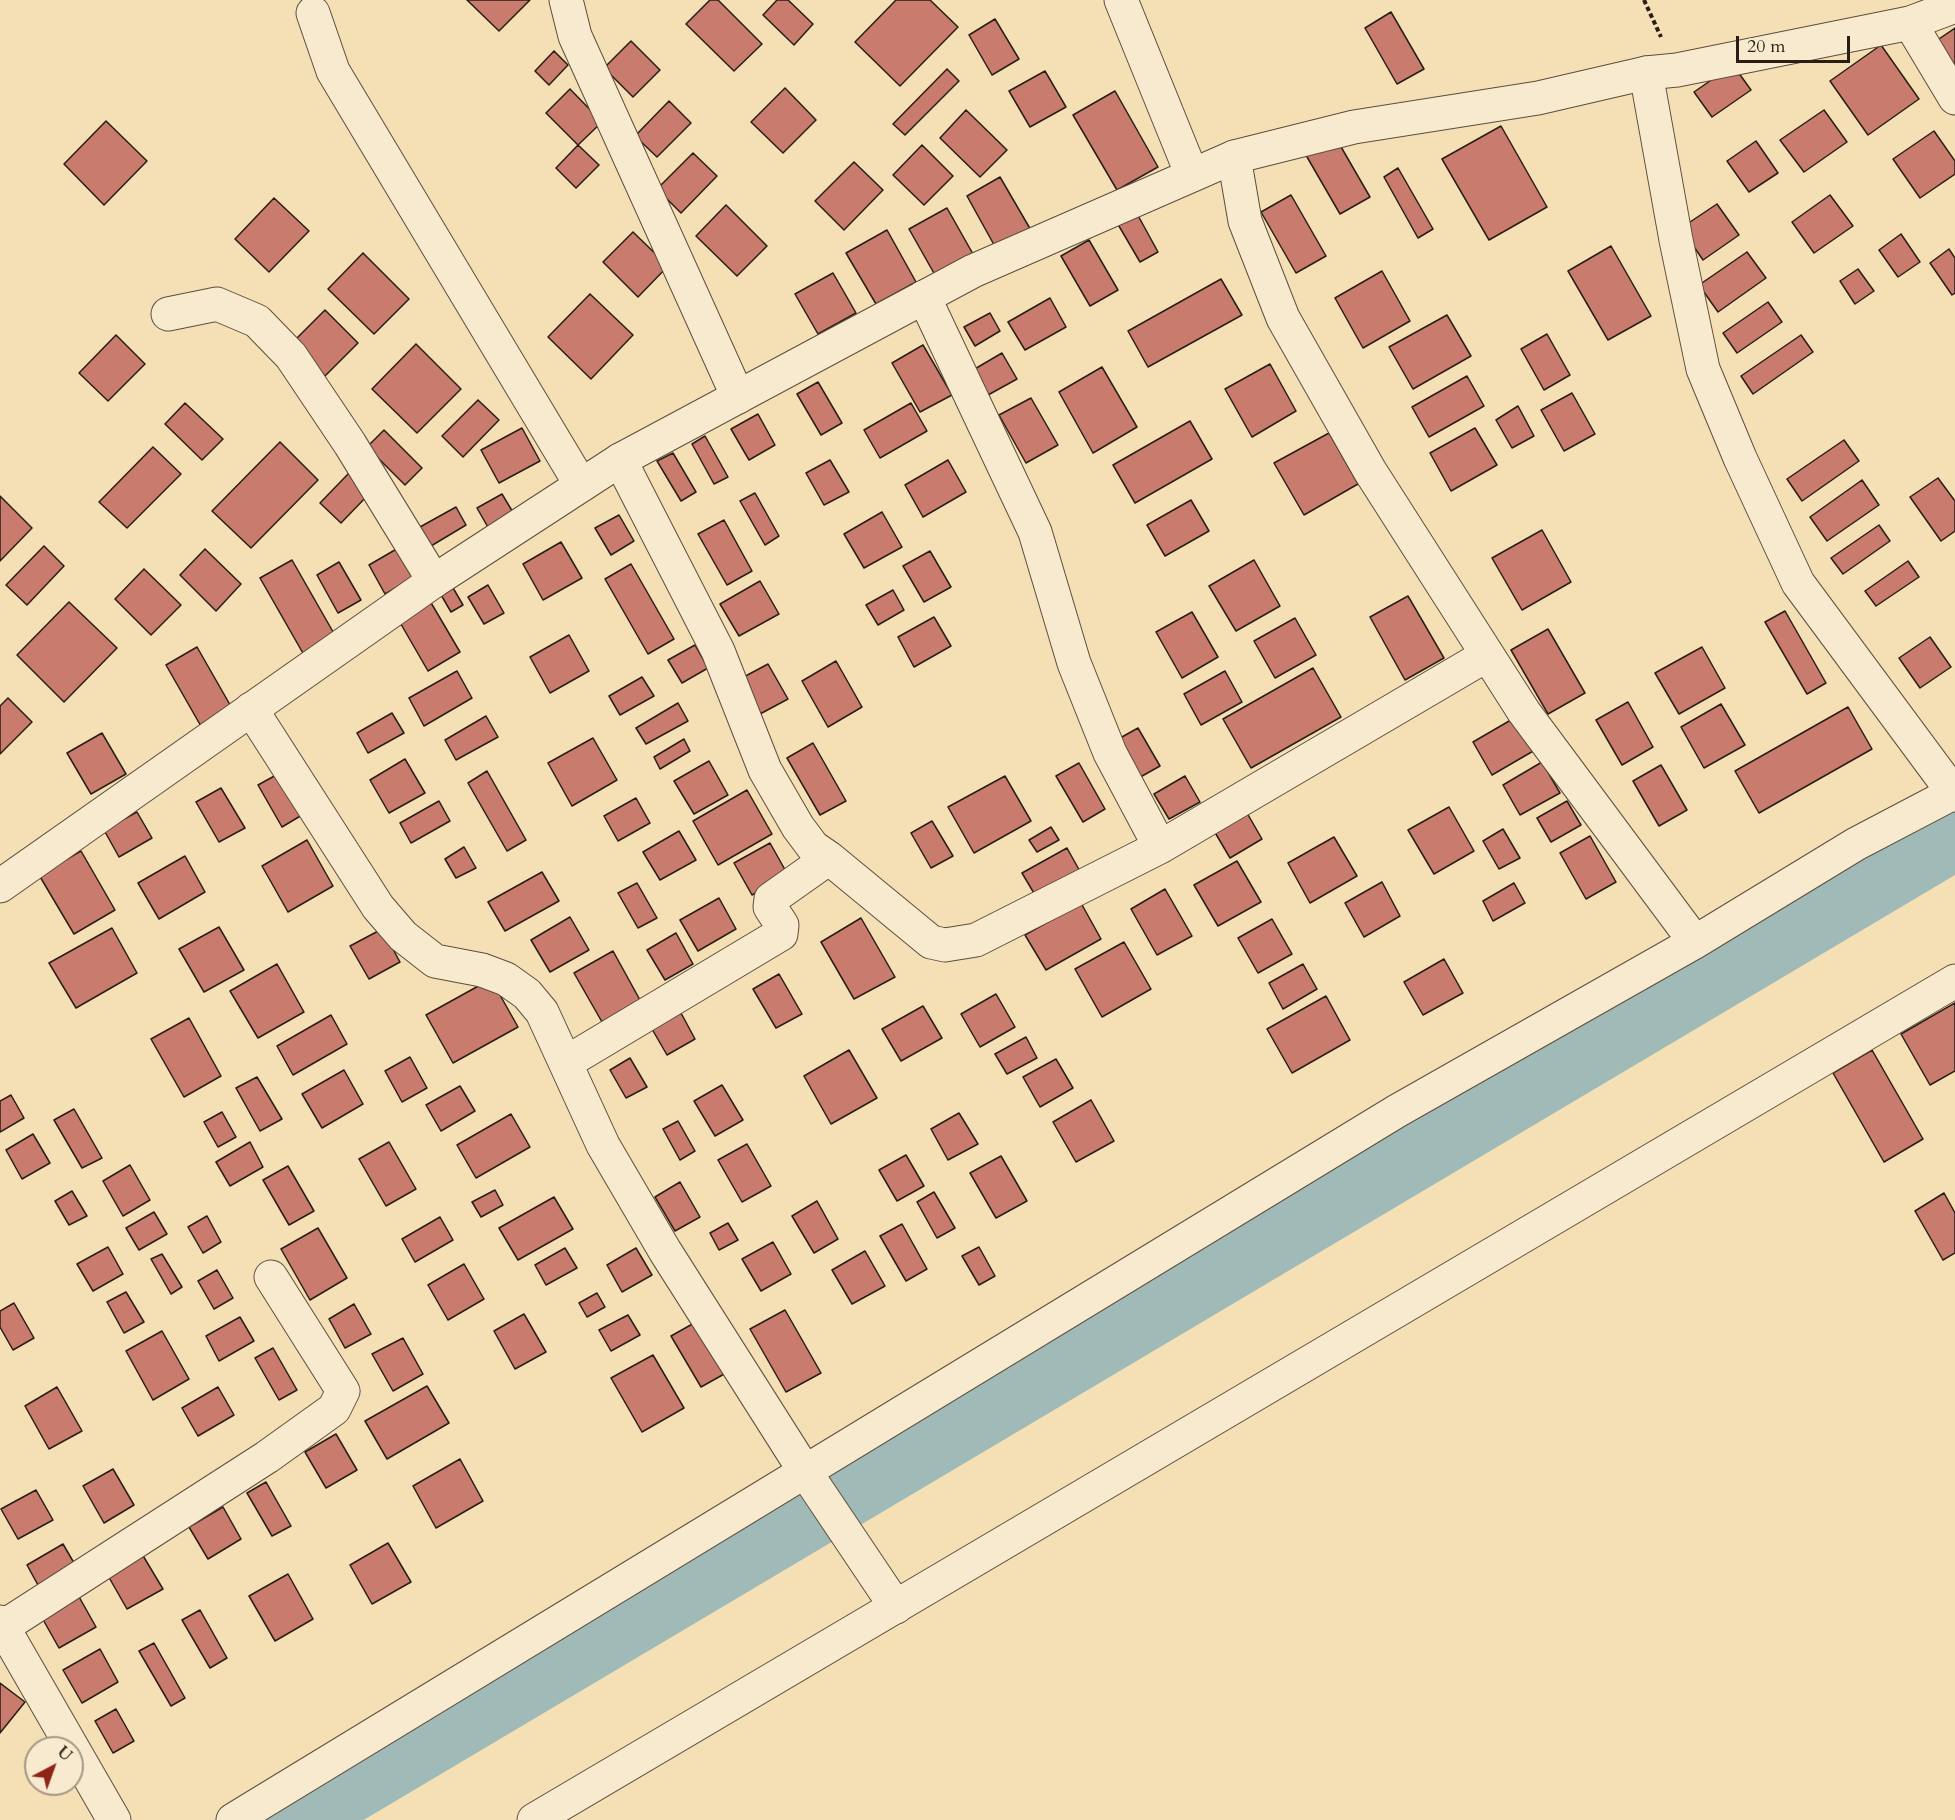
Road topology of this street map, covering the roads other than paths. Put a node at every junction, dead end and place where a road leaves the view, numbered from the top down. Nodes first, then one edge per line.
1 (566, 0) edge
2 (1120, 0) edge
3 (1955, 6) edge
4 (313, 13) dead end
5 (1910, 23) junction
6 (1646, 73) junction
7 (1955, 98) edge
8 (1233, 157) junction
9 (1192, 175) junction
10 (924, 297) junction
11 (168, 314) dead end
12 (738, 397) junction
13 (620, 460) junction
14 (581, 485) junction
15 (434, 581) junction
16 (1487, 655) junction
17 (250, 709) junction
18 (1954, 793) edge
19 (1160, 848) junction
20 (829, 858) junction
21 (3, 877) edge
22 (1695, 942) junction
23 (1955, 981) edge
24 (567, 1062) junction
25 (271, 1277) dead end
26 (812, 1480) junction
27 (889, 1597) junction
28 (1, 1624) edge
29 (114, 1820) edge
30 (233, 1820) edge
31 (534, 1820) edge

1 - 12 street
2 - 9 street
3 - 5 street
4 - 14 street
5 - 6 street
5 - 7 street
6 - 8 street
6 - 18 street
8 - 9 street
8 - 16 street
9 - 10 street
10 - 12 street
10 - 19 street
11 - 15 street
12 - 13 street
13 - 14 street
13 - 20 street
14 - 15 street
15 - 17 street
16 - 19 street
16 - 22 street
17 - 21 street
17 - 24 street
18 - 22 street
19 - 20 street
20 - 24 street
22 - 26 street
23 - 27 street
24 - 26 street
25 - 28 street
26 - 27 street
26 - 30 street
27 - 31 street
28 - 29 street

